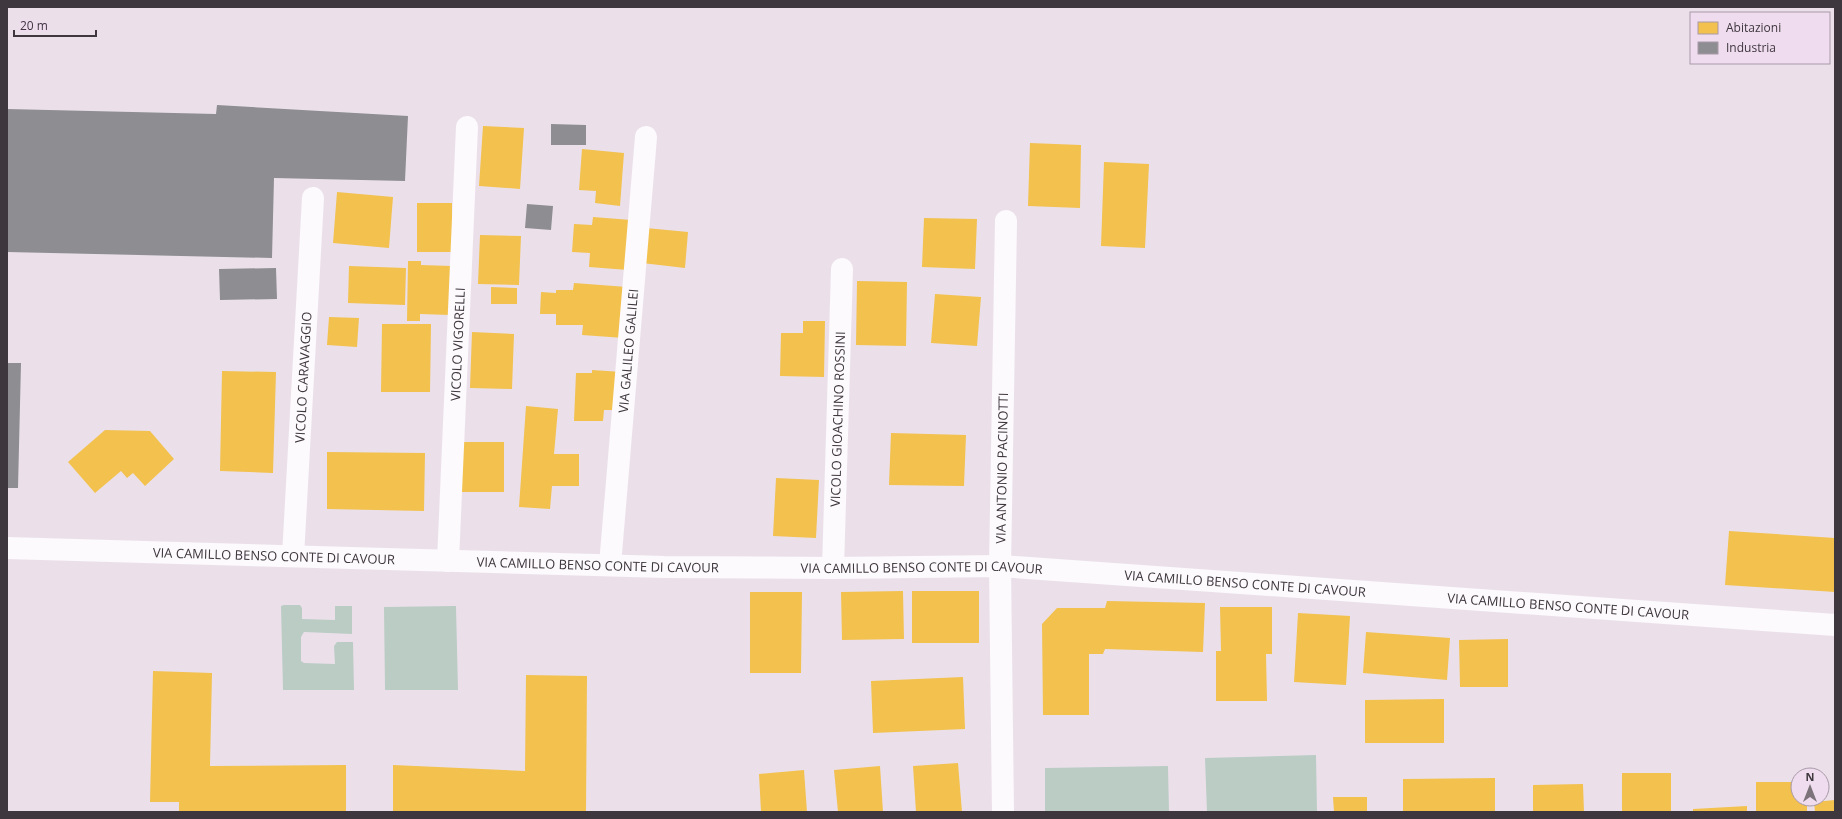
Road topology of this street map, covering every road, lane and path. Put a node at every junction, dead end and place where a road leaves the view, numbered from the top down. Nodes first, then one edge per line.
1 (467, 127) dead end
2 (646, 137) dead end
3 (313, 198) dead end
4 (1006, 221) dead end
5 (842, 269) dead end
6 (7, 548) edge
7 (294, 556) junction
8 (448, 561) junction
9 (610, 565) junction
10 (1000, 566) junction
11 (833, 568) junction
12 (1835, 625) edge
13 (1003, 812) edge

1 - 8 street, VICOLO VIGORELLI
2 - 9 street, VIA GALILEO GALILEI
3 - 7 street, VICOLO CARAVAGGIO
4 - 10 street, VIA ANTONIO PACINOTTI
5 - 11 street, VICOLO GIOACHINO ROSSINI
6 - 7 street, VIA CAMILLO BENSO CONTE DI CAVOUR
7 - 8 street, VIA CAMILLO BENSO CONTE DI CAVOUR
8 - 9 street, VIA CAMILLO BENSO CONTE DI CAVOUR
9 - 11 street, VIA CAMILLO BENSO CONTE DI CAVOUR
10 - 11 street, VIA CAMILLO BENSO CONTE DI CAVOUR
10 - 12 street, VIA CAMILLO BENSO CONTE DI CAVOUR
10 - 13 street, VIA ANTONIO PACINOTTI

